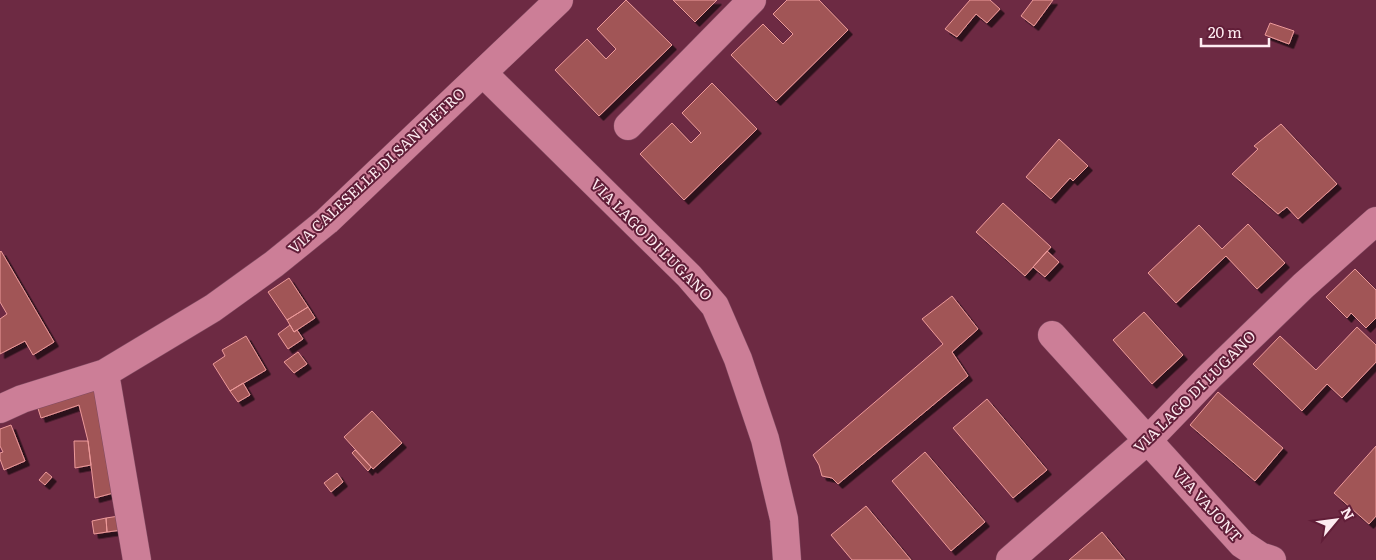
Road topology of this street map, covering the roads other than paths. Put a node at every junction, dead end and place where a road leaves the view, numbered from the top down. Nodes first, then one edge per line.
1 (559, 0) edge
2 (752, 0) edge
3 (483, 73) junction
4 (628, 126) dead end
5 (1376, 221) edge
6 (1052, 335) dead end
7 (105, 373) junction
8 (0, 409) edge
9 (1148, 440) junction
10 (137, 560) edge
11 (787, 560) edge
12 (1010, 560) edge
13 (1272, 560) edge

1 - 3 street, VIA CALESELLE DI SAN PIETRO
2 - 4 street
3 - 7 street, VIA CALESELLE DI SAN PIETRO
3 - 11 street, VIA LAGO DI LUGANO
5 - 9 street, VIA LAGO DI LUGANO
6 - 9 street, VIA VAJONT
7 - 8 street, VIA CALESELLE DI SAN PIETRO
7 - 10 street
9 - 12 street, VIA LAGO DI LUGANO
9 - 13 street, VIA VAJONT

